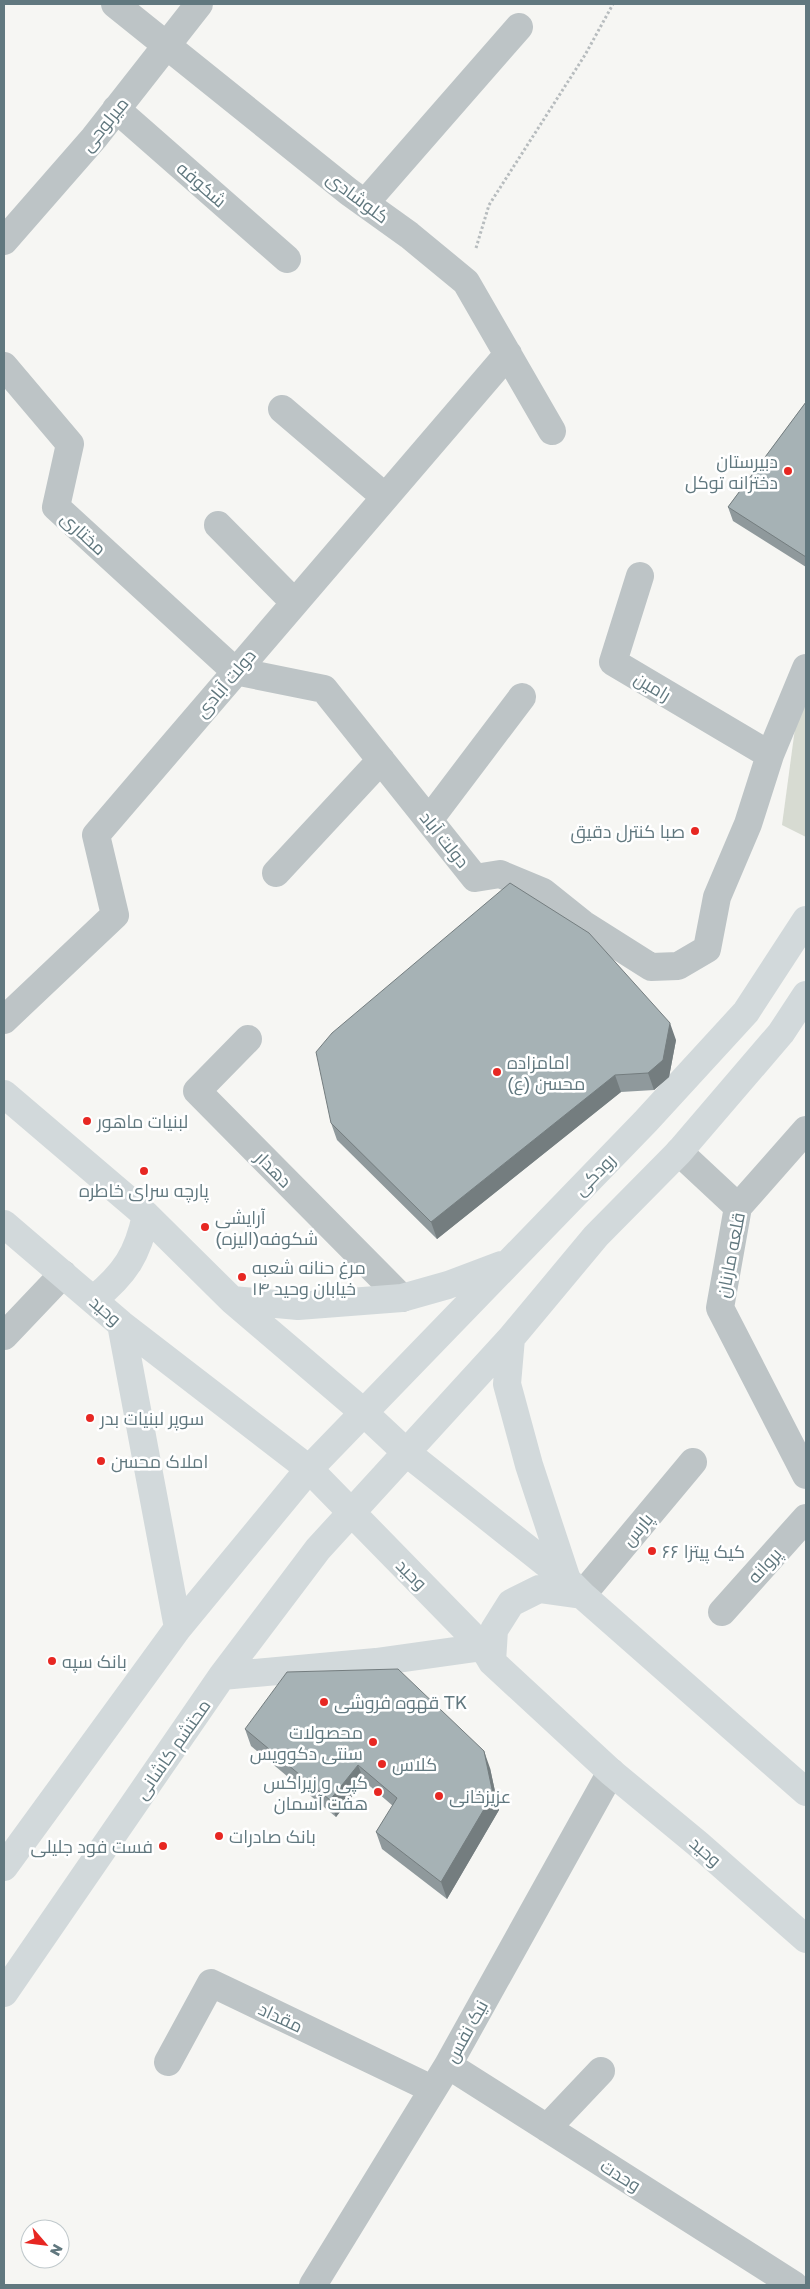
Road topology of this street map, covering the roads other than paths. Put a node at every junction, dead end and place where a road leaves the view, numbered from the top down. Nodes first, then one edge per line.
1 (115, 4) edge
2 (199, 4) edge
3 (520, 27) dead end
4 (167, 44) junction
5 (116, 109) junction
6 (366, 202) junction
7 (4, 241) edge
8 (287, 259) dead end
9 (508, 354) junction
10 (4, 366) edge
11 (282, 409) dead end
12 (552, 431) dead end
13 (385, 497) junction
14 (218, 525) dead end
15 (640, 576) dead end
16 (294, 602) junction
17 (806, 668) edge
18 (235, 671) junction
19 (522, 698) dead end
20 (770, 755) junction
21 (381, 760) junction
22 (429, 820) junction
23 (276, 873) dead end
24 (806, 920) edge
25 (806, 996) edge
26 (4, 1020) edge
27 (248, 1039) dead end
28 (4, 1094) edge
29 (806, 1130) edge
30 (679, 1152) junction
31 (738, 1207) junction
32 (146, 1215) junction
33 (4, 1224) edge
34 (509, 1262) junction
35 (63, 1274) junction
36 (402, 1298) junction
37 (94, 1299) junction
38 (232, 1300) junction
39 (121, 1324) junction
40 (4, 1336) edge
41 (511, 1338) junction
42 (362, 1411) junction
43 (407, 1453) junction
44 (693, 1462) dead end
45 (309, 1469) junction
46 (806, 1474) edge
47 (351, 1513) junction
48 (806, 1518) edge
49 (574, 1588) junction
50 (722, 1612) dead end
51 (178, 1628) junction
52 (487, 1655) junction
53 (222, 1676) junction
54 (611, 1772) junction
55 (806, 1792) edge
56 (4, 1867) edge
57 (806, 1939) edge
58 (4, 1993) edge
59 (168, 2062) dead end
60 (448, 2065) junction
61 (601, 2071) dead end
62 (432, 2089) junction
63 (547, 2128) junction
64 (313, 2285) edge
65 (794, 2285) edge

1 - 4 street, کلوشادی
2 - 4 street, میرلوحی
3 - 6 street
4 - 5 street, میرلوحی
4 - 6 street, کلوشادی
5 - 7 street, میرلوحی
5 - 8 street, شکوفه
6 - 9 street, کلوشادی
9 - 12 street, کلوشادی
9 - 13 street, دولت آبادی
10 - 18 street, مختاری
11 - 13 street
13 - 16 street, دولت آبادی
14 - 16 street
15 - 20 street, رامین
16 - 18 street, دولت آبادی
17 - 20 street
18 - 21 street, دولت آباد
18 - 26 street, دولت آبادی
19 - 22 street
20 - 22 street, دولت آباد
21 - 22 street, دولت آباد
21 - 23 street
24 - 34 main road, رودکی
25 - 30 main road
27 - 36 street, دهدار
28 - 32 main road
29 - 31 street, قلعه مارنان
30 - 31 street
30 - 41 main road
31 - 46 street, قلعه مارنان
32 - 37 main road
32 - 38 main road
33 - 35 main road, وحید
34 - 36 main road
34 - 42 main road, رودکی
35 - 37 main road, وحید
35 - 40 street
36 - 38 main road
37 - 39 main road, وحید
38 - 42 main road
39 - 45 main road, وحید
39 - 51 main road
41 - 43 main road
41 - 49 main road
42 - 43 main road
42 - 45 main road, رودکی
43 - 47 main road, محتشم کاشانی
43 - 49 main road
44 - 49 street, پارس
45 - 47 main road, وحید
45 - 51 main road
47 - 52 main road, وحید
47 - 53 main road, محتشم کاشانی
48 - 50 street, پروانه
49 - 52 main road
49 - 55 main road
51 - 56 main road
52 - 53 main road
52 - 54 main road, وحید
53 - 58 main road, محتشم کاشانی
54 - 57 main road, وحید
54 - 60 street, نیک نفس
59 - 62 street, مقداد
60 - 62 street, نیک نفس
60 - 63 street, وحدت
61 - 63 street
62 - 64 street, نیک نفس
63 - 65 street, وحدت

